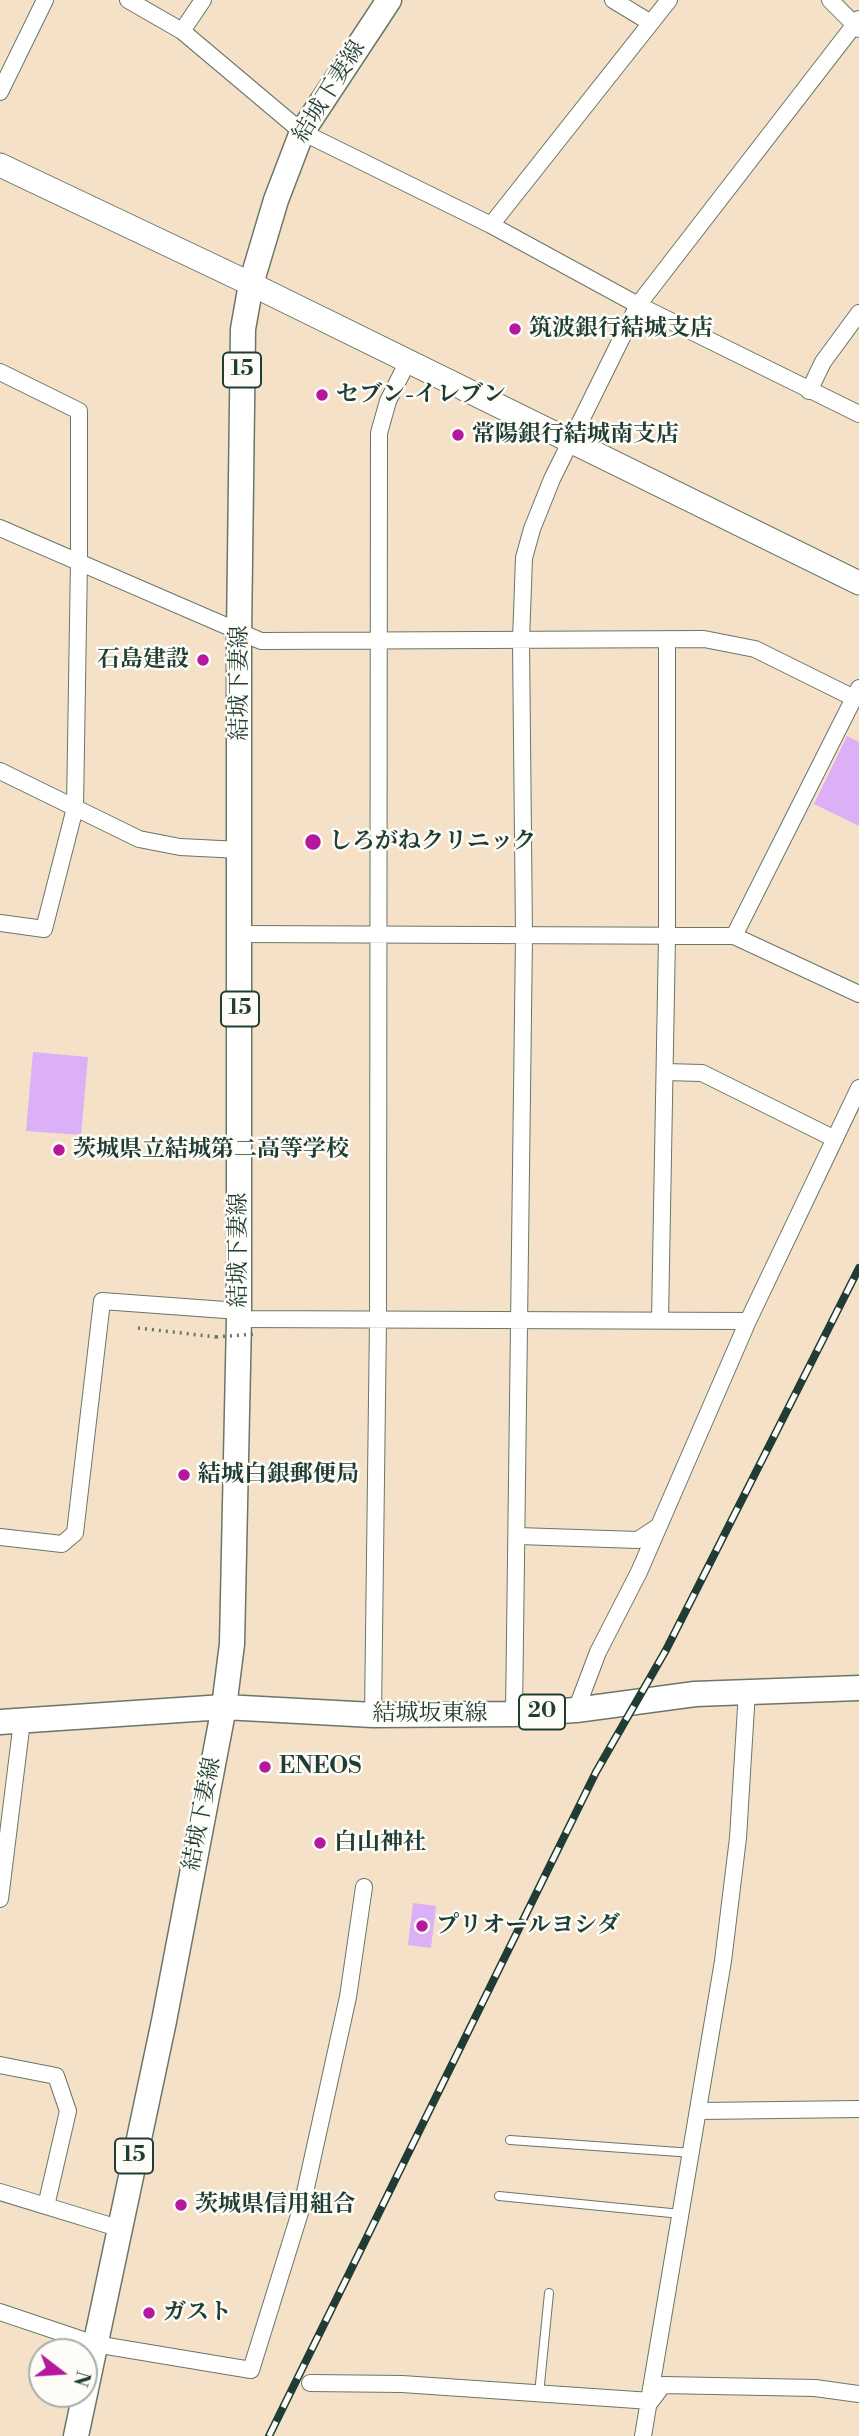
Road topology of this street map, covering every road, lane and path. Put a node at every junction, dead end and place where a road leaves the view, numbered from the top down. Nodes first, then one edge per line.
1 (45, 0) edge
2 (128, 0) edge
3 (203, 0) edge
4 (389, 0) edge
5 (613, 0) edge
6 (669, 0) edge
7 (831, 0) edge
8 (651, 23) junction
9 (858, 24) edge
10 (182, 31) junction
11 (0, 92) edge
12 (302, 132) junction
13 (0, 165) edge
14 (491, 225) junction
15 (251, 284) junction
16 (638, 305) junction
17 (859, 313) edge
18 (408, 361) junction
19 (0, 372) edge
20 (809, 391) junction
21 (859, 414) edge
22 (570, 443) junction
23 (0, 528) edge
24 (79, 560) junction
25 (859, 583) edge
26 (239, 635) junction
27 (667, 639) junction
28 (521, 640) junction
29 (379, 642) junction
30 (857, 693) edge
31 (0, 771) edge
32 (75, 808) junction
33 (240, 850) junction
34 (0, 923) edge
35 (240, 934) junction
36 (378, 934) junction
37 (524, 936) junction
38 (667, 936) junction
39 (734, 936) junction
40 (859, 994) edge
41 (665, 1072) junction
42 (859, 1088) edge
43 (835, 1139) junction
44 (378, 1320) junction
45 (660, 1320) junction
46 (244, 1321) junction
47 (519, 1321) junction
48 (748, 1321) junction
49 (138, 1328) dead end
50 (656, 1528) junction
51 (518, 1536) junction
52 (0, 1538) edge
53 (859, 1688) edge
54 (747, 1690) junction
55 (224, 1707) junction
56 (576, 1710) junction
57 (514, 1714) junction
58 (373, 1715) junction
59 (11, 1721) edge
60 (364, 1887) dead end
61 (0, 1899) edge
62 (0, 2067) edge
63 (859, 2109) edge
64 (700, 2111) junction
65 (510, 2140) dead end
66 (693, 2153) junction
67 (0, 2192) edge
68 (499, 2196) dead end
69 (46, 2206) junction
70 (681, 2214) junction
71 (118, 2228) junction
72 (549, 2292) dead end
73 (0, 2312) edge
74 (77, 2338) edge
75 (96, 2338) edge
76 (98, 2345) edge
77 (310, 2383) dead end
78 (859, 2393) edge
79 (539, 2394) junction
80 (651, 2401) junction
81 (82, 2408) edge
82 (76, 2436) edge
83 (643, 2436) edge

1 - 11 street
2 - 10 street
3 - 10 street
4 - 12 main road, 結城下妻線 / 15
5 - 8 street
6 - 8 street
7 - 9 street
8 - 14 street
9 - 16 street
10 - 12 street
12 - 14 street
12 - 15 main road, 結城下妻線 / 15
13 - 15 street
14 - 16 street
15 - 18 street
15 - 26 main road, 結城下妻線 / 15
16 - 20 street
16 - 22 street
17 - 20 street
18 - 22 street
18 - 29 street
19 - 24 street
20 - 21 street
22 - 25 street
22 - 28 street
23 - 24 street
24 - 26 street
24 - 32 street
26 - 29 street
26 - 33 main road, 結城下妻線 / 15
27 - 28 street
27 - 30 street
27 - 38 street
28 - 29 street
28 - 37 street
29 - 36 street
30 - 39 street
31 - 32 street
32 - 33 street
32 - 34 street
33 - 35 main road, 結城下妻線 / 15
35 - 36 street
35 - 46 main road, 結城下妻線 / 15
36 - 37 street
36 - 44 street
37 - 38 street
37 - 47 street
38 - 39 street
38 - 41 street
39 - 40 street
41 - 43 street
41 - 45 street
42 - 43 street
43 - 48 street
44 - 46 street
44 - 47 street
44 - 58 street
45 - 47 street
45 - 48 street
46 - 49 path, bridge
46 - 52 street
46 - 55 main road, 結城下妻線 / 15
47 - 51 street
48 - 50 street
50 - 51 street
50 - 56 street
51 - 57 street
53 - 54 main road, 結城坂東線 / 20
54 - 56 main road, 結城坂東線 / 20
54 - 64 street
55 - 58 main road, 結城坂東線 / 20
55 - 59 main road, 結城坂東線 / 20
55 - 71 main road, 結城下妻線 / 15
56 - 57 main road, 結城坂東線 / 20
57 - 58 main road, 結城坂東線 / 20
59 - 61 street
60 - 76 street
62 - 69 street
63 - 64 street
64 - 66 street
65 - 66 lane
66 - 70 street
67 - 69 street
68 - 70 lane
69 - 71 street
70 - 80 street
71 - 75 main road, 結城下妻線 / 15
72 - 79 lane
73 - 74 street
77 - 79 street
78 - 80 street
79 - 80 street
80 - 83 street
81 - 82 main road, 結城下妻線 / 15

